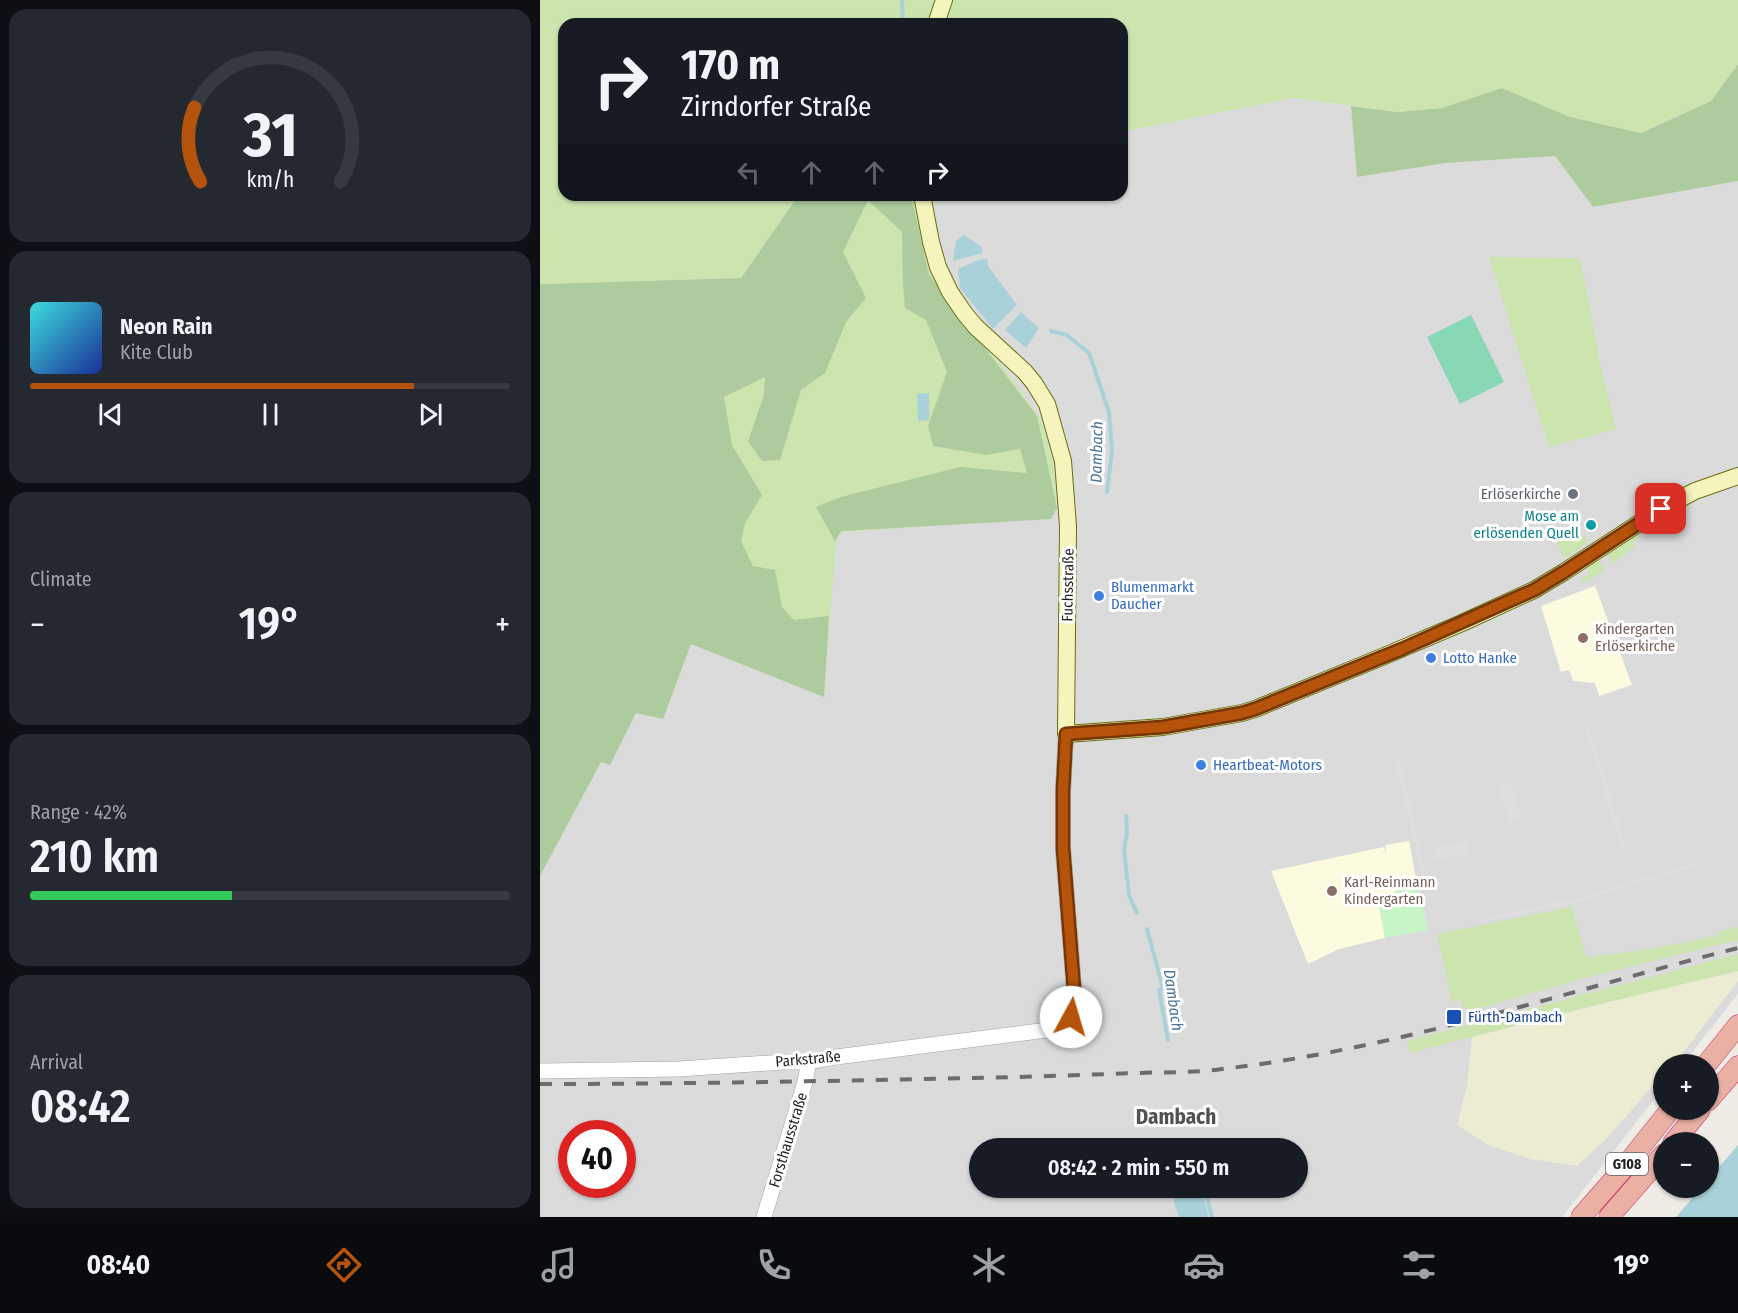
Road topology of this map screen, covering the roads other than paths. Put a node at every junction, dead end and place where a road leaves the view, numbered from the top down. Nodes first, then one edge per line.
1 (944, 0) edge
2 (938, 18) edge
3 (923, 201) edge
4 (1738, 476) edge
5 (1066, 734) junction
6 (1071, 1017) joint
7 (1738, 1025) edge
8 (1715, 1054) edge
9 (809, 1062) junction
10 (1738, 1066) edge
11 (540, 1071) edge
12 (1719, 1088) edge
13 (1662, 1120) edge
14 (1692, 1120) edge
15 (1682, 1132) edge
16 (1653, 1167) edge
17 (764, 1217) edge
18 (1581, 1217) edge
19 (1609, 1217) edge

1 - 2 main road
3 - 5 main road, Fuchsstraße
4 - 5 main road
5 - 6 street, Fuchsstraße
6 - 9 street, Parkstraße
7 - 8 highway
9 - 11 street, Parkstraße
9 - 17 street, Forsthausstraße
10 - 12 highway
13 - 18 highway, G108
14 - 15 highway
16 - 19 highway, G108

